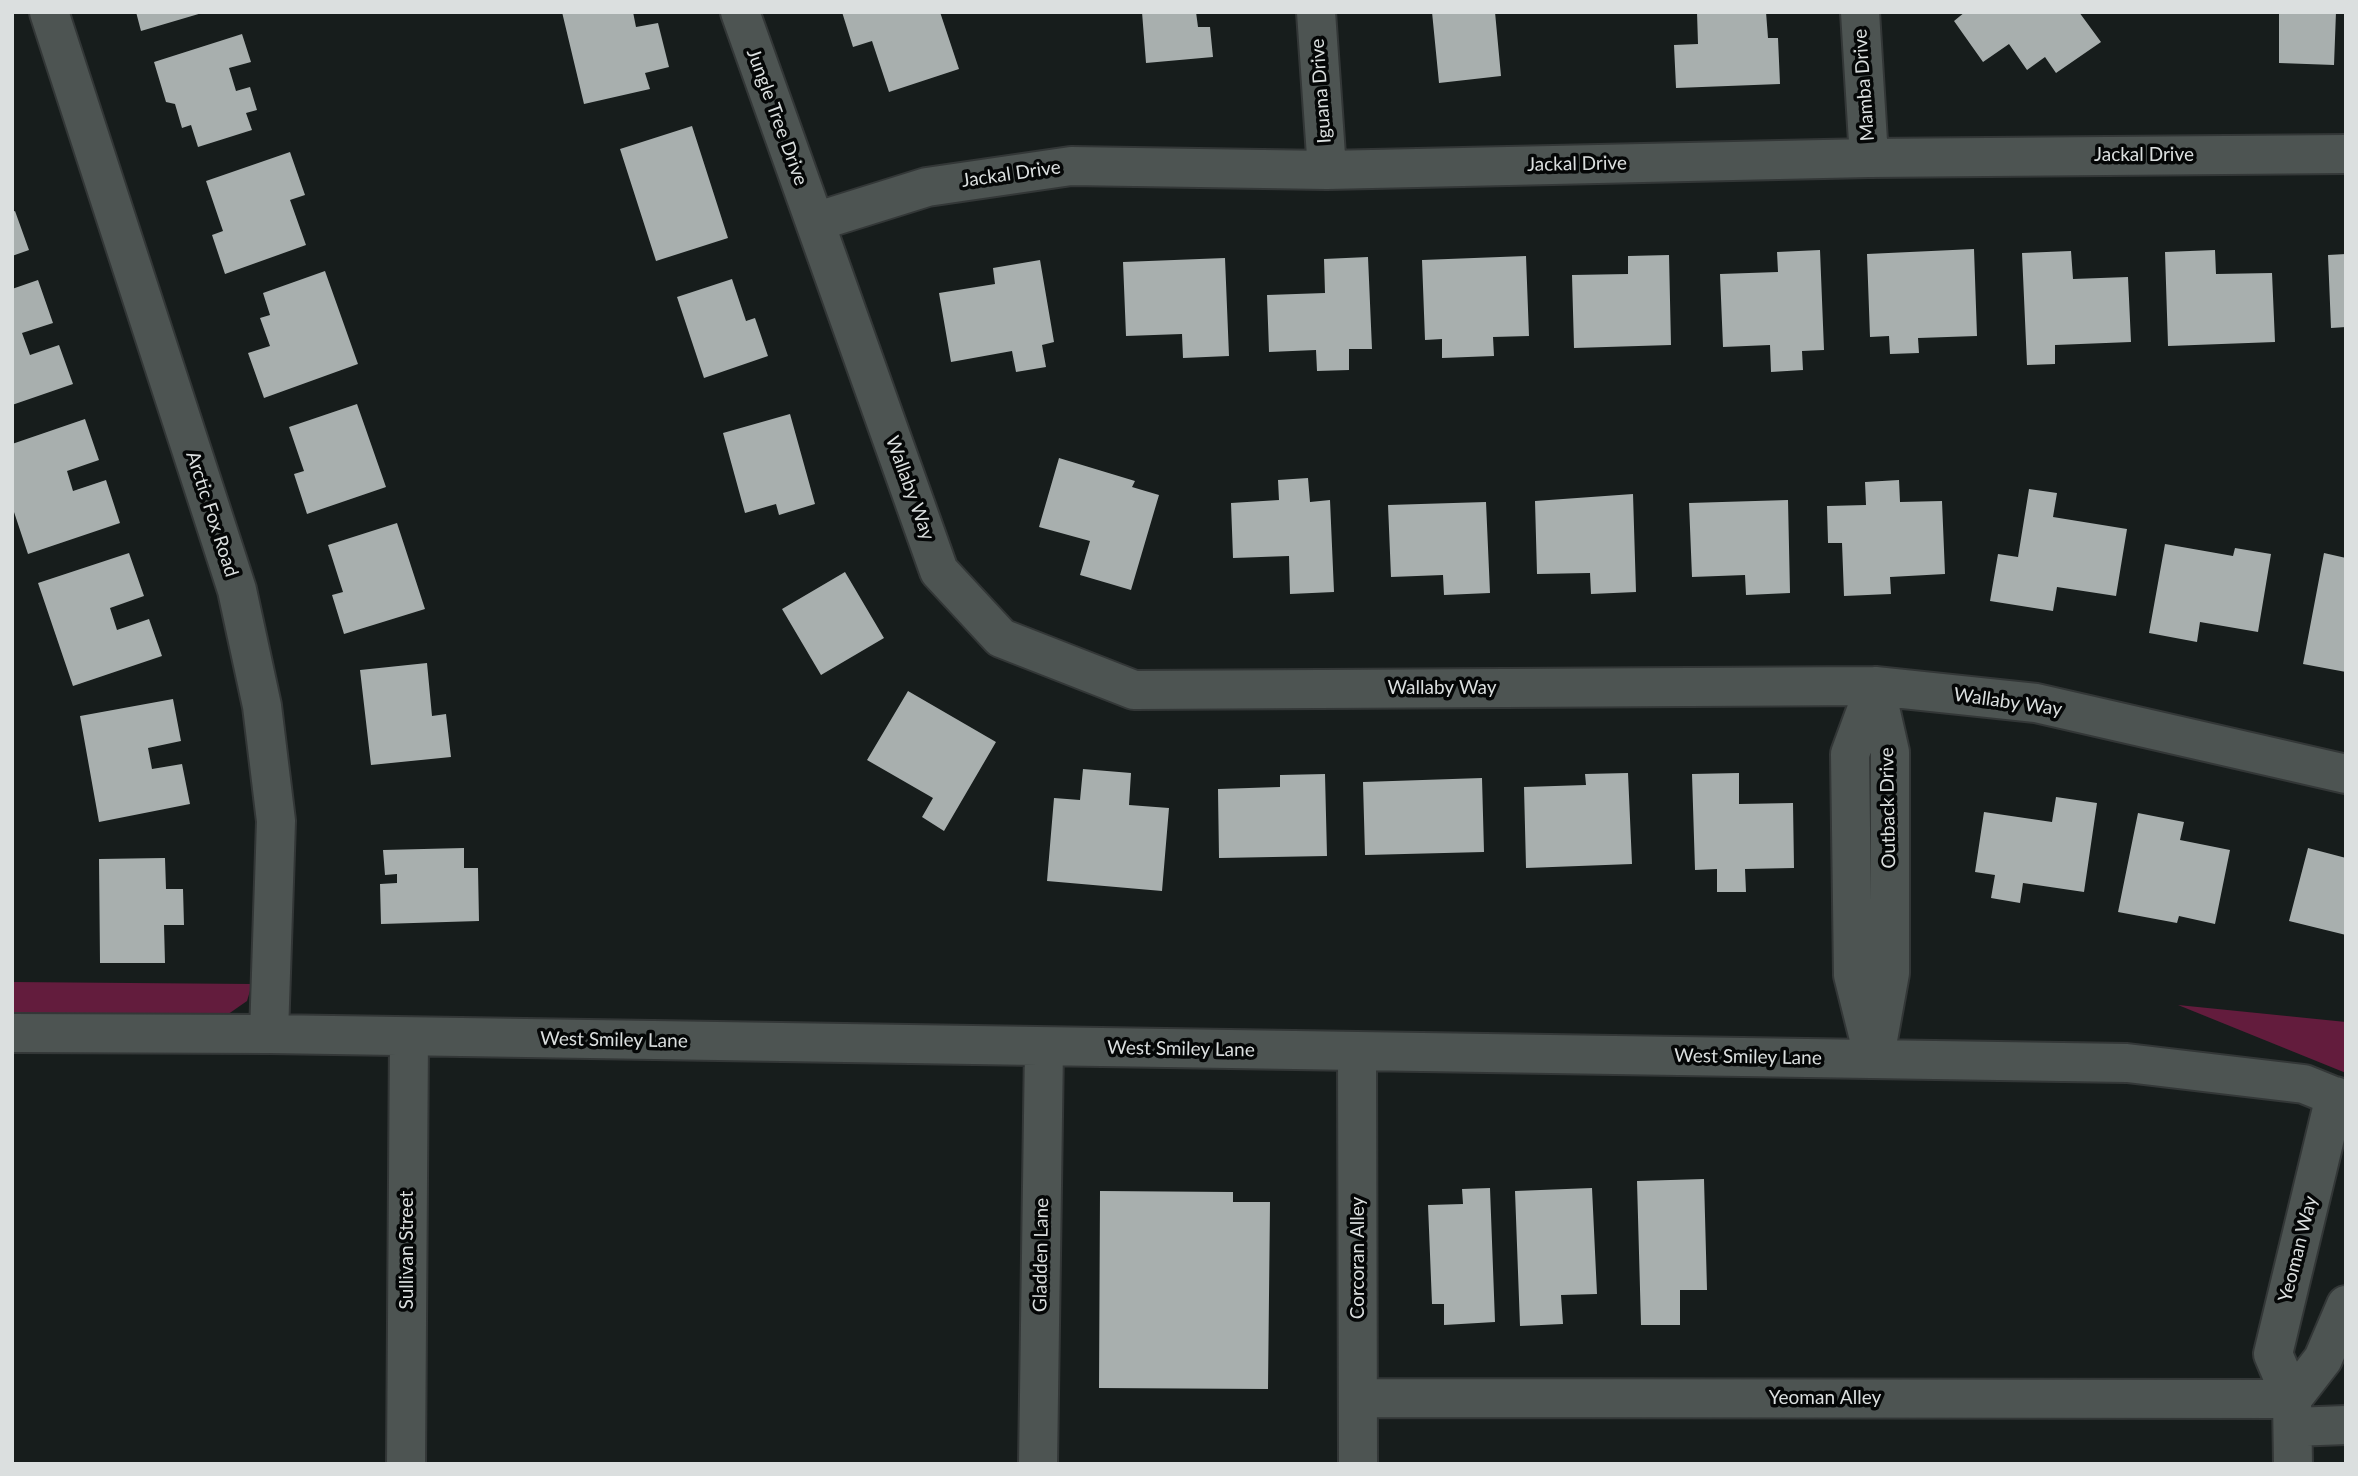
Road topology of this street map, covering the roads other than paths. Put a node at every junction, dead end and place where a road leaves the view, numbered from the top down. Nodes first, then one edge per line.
1 (49, 12) edge
2 (740, 12) edge
3 (1316, 12) edge
4 (1860, 12) edge
5 (2346, 154) edge
6 (1869, 158) junction
7 (1327, 170) junction
8 (815, 222) junction
9 (1875, 686) junction
10 (2346, 774) edge
11 (12, 1033) edge
12 (269, 1034) junction
13 (409, 1037) junction
14 (1044, 1047) junction
15 (1357, 1052) junction
16 (1874, 1059) junction
17 (2341, 1098) edge
18 (2346, 1305) edge
19 (1358, 1398) junction
20 (2346, 1426) edge
21 (2292, 1430) edge
22 (406, 1464) edge
23 (1038, 1464) edge
24 (1358, 1464) edge

1 - 12 street, Arctic Fox Road
2 - 8 street, Jungle Tree Drive
3 - 7 street, Iguana Drive
4 - 6 street, Mamba Drive
5 - 6 street, Jackal Drive
6 - 7 street, Jackal Drive
7 - 8 street, Jackal Drive
8 - 9 street, Wallaby Way
9 - 10 street, Wallaby Way
9 - 16 street, Outback Drive
11 - 12 street, West Smiley Lane
12 - 13 street, West Smiley Lane
13 - 14 street, West Smiley Lane
13 - 22 street, Sullivan Street
14 - 15 street, West Smiley Lane
14 - 23 street, Gladden Lane
15 - 16 street, West Smiley Lane
15 - 19 street, Corcoran Alley
16 - 17 street, West Smiley Lane
17 - 21 street, Yeoman Way
18 - 21 street
19 - 21 street, Yeoman Alley
19 - 24 street, Corcoran Alley
20 - 21 street, Yeoman Alley

